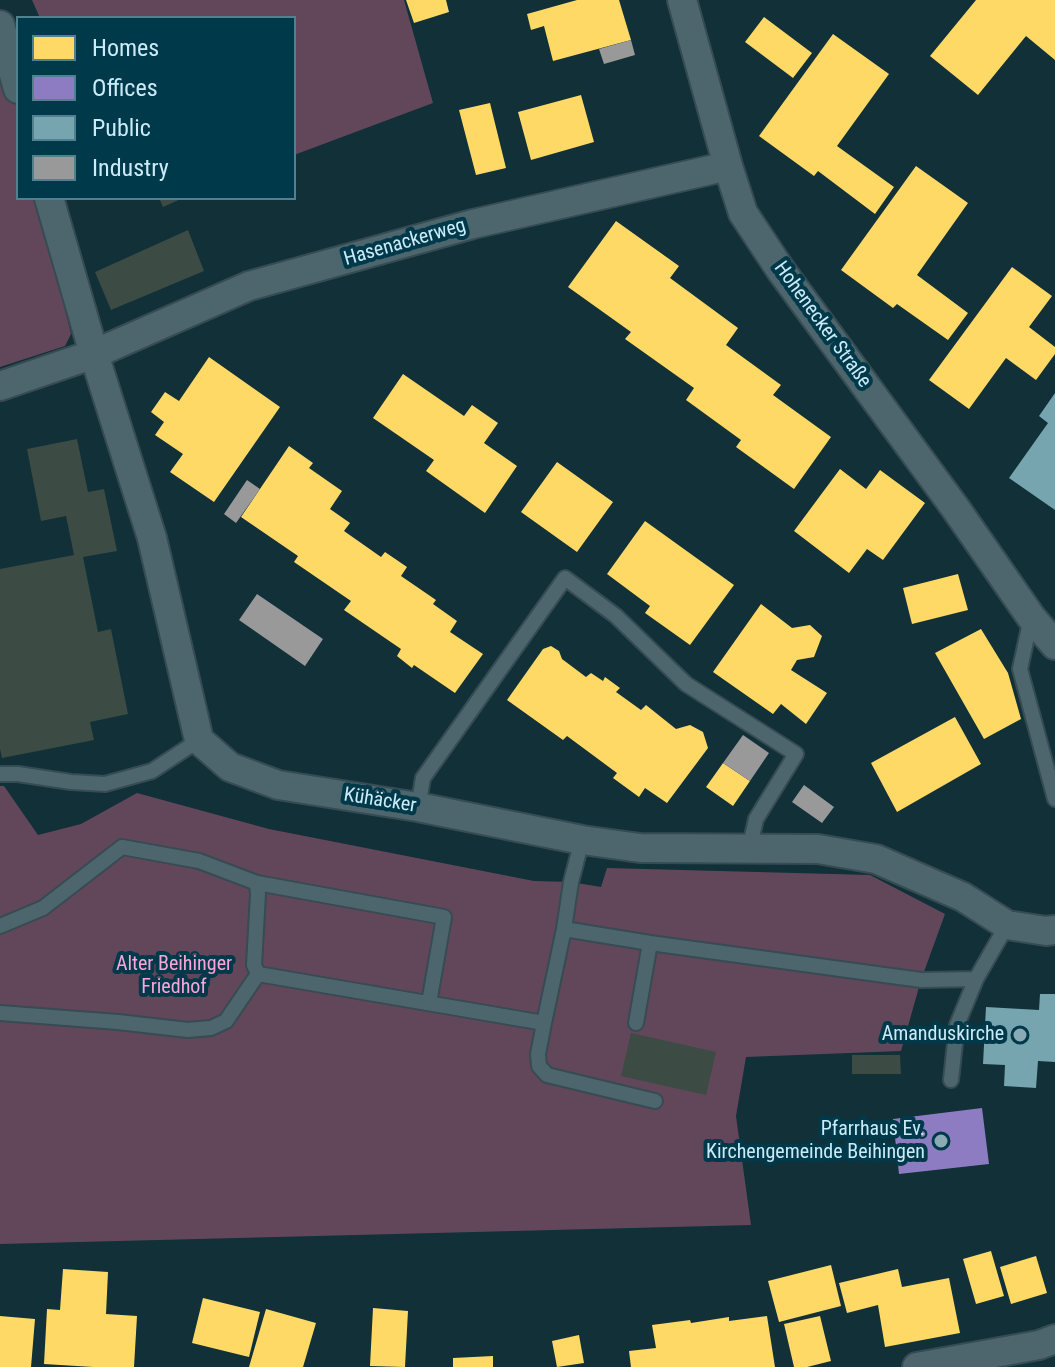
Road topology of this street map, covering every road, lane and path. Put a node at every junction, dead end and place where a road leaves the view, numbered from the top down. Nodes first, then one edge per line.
1 (682, 0) edge
2 (0, 25) edge
3 (16, 82) edge
4 (728, 166) junction
5 (50, 200) edge
6 (94, 354) junction
7 (0, 386) edge
8 (1043, 623) edge
9 (1055, 645) edge
10 (199, 740) junction
11 (0, 774) edge
12 (1055, 799) edge
13 (418, 807) junction
14 (582, 840) junction
15 (749, 850) junction
16 (257, 883) junction
17 (1007, 925) junction
18 (0, 926) edge
19 (564, 929) junction
20 (1055, 930) edge
21 (650, 943) junction
22 (258, 974) junction
23 (976, 979) junction
24 (429, 1003) junction
25 (0, 1013) edge
26 (544, 1023) junction
27 (636, 1023) dead end
28 (951, 1080) dead end
29 (655, 1101) dead end
30 (1055, 1339) edge
31 (917, 1367) edge

1 - 4 street, Hohenecker Straße
2 - 3 street
4 - 6 street, Hasenackerweg
4 - 8 street, Hohenecker Straße
5 - 6 street
6 - 7 street, Hasenackerweg
6 - 10 street
8 - 9 street, Hohenecker Straße
8 - 12 lane
10 - 11 lane
10 - 13 street, Kühäcker
13 - 14 street, Kühäcker
13 - 15 lane
14 - 15 street, Kühäcker
14 - 19 lane
15 - 17 street, Kühäcker
16 - 18 lane
16 - 22 lane
16 - 24 lane
17 - 20 street
17 - 23 lane
19 - 21 lane
19 - 26 lane
21 - 23 lane
21 - 27 lane
22 - 24 lane
22 - 25 lane
23 - 28 lane
24 - 26 lane
26 - 29 lane
30 - 31 street

